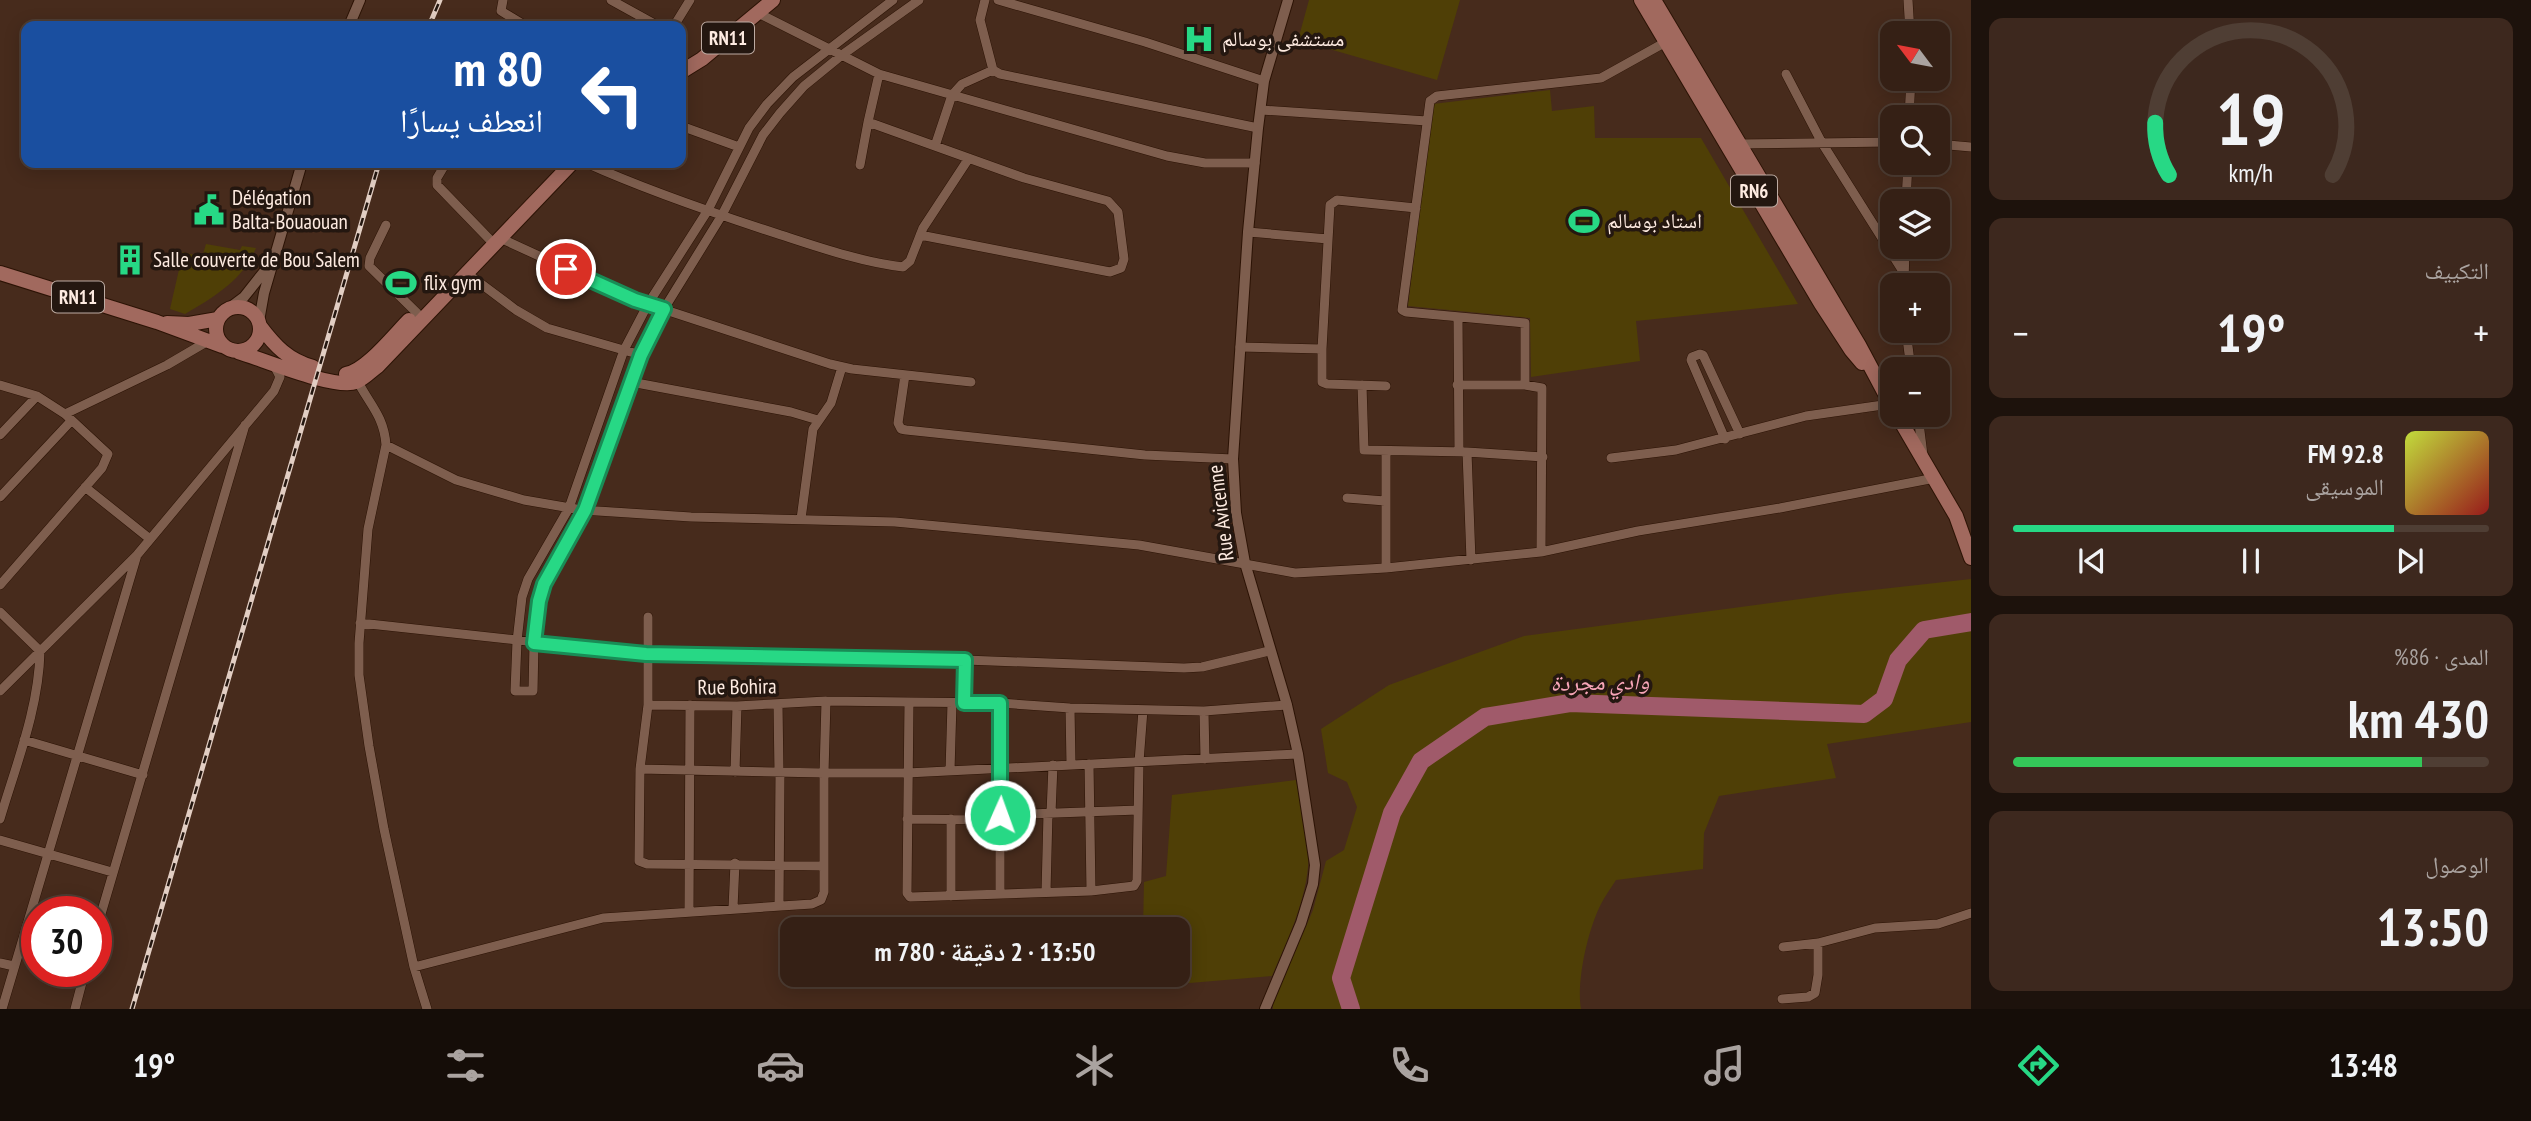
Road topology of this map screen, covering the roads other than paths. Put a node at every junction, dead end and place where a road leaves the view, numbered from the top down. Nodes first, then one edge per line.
1 (360, 0) edge
2 (503, 0) edge
3 (611, 0) edge
4 (690, 0) edge
5 (773, 0) edge
6 (893, 0) edge
7 (919, 0) edge
8 (985, 0) edge
9 (998, 0) edge
10 (1288, 0) edge
11 (1640, 0) edge
12 (1654, 0) edge
13 (1908, 0) edge
14 (758, 13) junction
15 (351, 21) edge
16 (518, 21) edge
17 (649, 21) edge
18 (677, 21) edge
19 (1909, 21) edge
20 (1664, 43) junction
21 (828, 48) junction
22 (842, 55) junction
23 (686, 69) edge
24 (1688, 69) junction
25 (993, 70) junction
26 (879, 74) junction
27 (1786, 75) dead end
28 (1264, 81) junction
29 (952, 95) junction
30 (1261, 110) junction
31 (1427, 121) junction
32 (868, 122) junction
33 (686, 128) edge
34 (1258, 128) junction
35 (1880, 142) edge
36 (1822, 143) junction
37 (1733, 144) junction
38 (1950, 145) edge
39 (935, 146) junction
40 (739, 147) junction
41 (1971, 147) edge
42 (969, 158) junction
43 (1255, 163) junction
44 (860, 165) dead end
45 (301, 168) edge
46 (443, 168) edge
47 (558, 168) edge
48 (567, 168) edge
49 (598, 168) edge
50 (1416, 208) junction
51 (708, 210) junction
52 (722, 215) junction
53 (386, 225) dead end
54 (1248, 232) junction
55 (920, 235) junction
56 (1328, 239) junction
57 (495, 241) junction
58 (1905, 259) edge
59 (273, 260) junction
60 (0, 273) edge
61 (1904, 273) joint
62 (468, 274) junction
63 (648, 304) junction
64 (664, 309) junction
65 (417, 313) junction
66 (223, 314) junction
67 (1458, 317) junction
68 (157, 322) junction
69 (260, 323) junction
70 (208, 341) junction
71 (222, 346) junction
72 (1240, 347) junction
73 (1322, 349) junction
74 (624, 350) junction
75 (238, 352) junction
76 (641, 355) junction
77 (273, 363) junction
78 (842, 367) junction
79 (905, 375) junction
80 (356, 377) junction
81 (631, 382) junction
82 (971, 382) dead end
83 (0, 385) edge
84 (1362, 385) junction
85 (1457, 385) junction
86 (1525, 385) junction
87 (1386, 386) dead end
88 (1880, 388) edge
89 (37, 396) junction
90 (1880, 410) edge
91 (68, 418) junction
92 (818, 420) junction
93 (244, 425) junction
94 (1904, 427) edge
95 (1920, 427) edge
96 (1740, 434) junction
97 (0, 435) edge
98 (1725, 439) junction
99 (386, 445) junction
100 (1386, 451) junction
101 (1463, 452) junction
102 (1543, 457) junction
103 (1611, 458) dead end
104 (1233, 459) junction
105 (1924, 460) junction
106 (1935, 478) junction
107 (85, 487) junction
108 (0, 497) edge
109 (1347, 498) dead end
110 (1385, 501) junction
111 (569, 508) junction
112 (585, 510) junction
113 (801, 519) junction
114 (150, 539) junction
115 (1541, 552) junction
116 (137, 555) junction
117 (1971, 558) edge
118 (1471, 560) junction
119 (1245, 563) junction
120 (1386, 568) junction
121 (0, 585) edge
122 (0, 612) edge
123 (648, 617) dead end
124 (360, 623) junction
125 (517, 641) junction
126 (534, 643) junction
127 (40, 651) junction
128 (1269, 651) junction
129 (646, 654) junction
130 (965, 660) junction
131 (0, 691) edge
132 (826, 701) junction
133 (909, 702) junction
134 (952, 703) junction
135 (964, 703) junction
136 (1000, 703) junction
137 (778, 704) junction
138 (648, 705) junction
139 (690, 705) junction
140 (1287, 705) junction
141 (737, 706) junction
142 (1070, 708) junction
143 (1143, 710) junction
144 (1204, 711) junction
145 (24, 740) junction
146 (1298, 754) junction
147 (77, 756) junction
148 (1205, 759) junction
149 (1139, 762) junction
150 (1071, 764) junction
151 (1089, 764) junction
152 (1053, 765) junction
153 (1001, 768) junction
154 (640, 769) junction
155 (689, 771) junction
156 (950, 771) junction
157 (735, 772) junction
158 (779, 773) junction
159 (824, 773) junction
160 (906, 773) junction
161 (143, 775) junction
162 (1138, 810) junction
163 (1090, 812) junction
164 (1050, 813) junction
165 (951, 818) junction
166 (1000, 818) junction
167 (0, 819) edge
168 (907, 819) junction
169 (0, 840) edge
170 (49, 854) junction
171 (735, 863) junction
172 (688, 864) junction
173 (778, 865) junction
174 (824, 866) junction
175 (112, 872) junction
176 (1091, 891) junction
177 (1046, 892) junction
178 (1000, 894) junction
179 (105, 896) edge
180 (951, 896) junction
181 (779, 906) junction
182 (733, 908) junction
183 (689, 912) junction
184 (1971, 913) edge
185 (1818, 943) junction
186 (1783, 947) dead end
187 (0, 963) edge
188 (14, 966) junction
189 (414, 967) junction
190 (81, 987) edge
191 (1782, 999) dead end
192 (2, 1009) edge
193 (75, 1009) edge
194 (427, 1009) edge
195 (1265, 1009) edge

1 - 15 street
2 - 16 street
3 - 17 street
4 - 18 street
5 - 14 main road, RN11
6 - 21 street
7 - 22 street
8 - 25 street
9 - 28 street
10 - 28 street, Rue Avicenne
11 - 20 main road, RN6
12 - 24 main road, RN6
13 - 19 street
14 - 21 street
14 - 23 main road, RN11
20 - 24 main road, RN6
20 - 31 street
21 - 22 street
21 - 40 street
22 - 26 street
22 - 52 street
24 - 37 main road, RN6
25 - 29 street
25 - 34 street
26 - 29 street
26 - 32 street
27 - 36 street
28 - 30 street, Rue Avicenne
29 - 39 street
29 - 43 street
30 - 31 street
30 - 34 street, Rue Avicenne
31 - 50 street
32 - 39 street
32 - 44 street
33 - 40 street
34 - 43 street, Rue Avicenne
35 - 36 street
36 - 37 street
36 - 61 street
37 - 88 main road, RN6
38 - 41 street
39 - 42 street
40 - 51 street
42 - 55 street
42 - 55 street
43 - 54 street, Rue Avicenne
45 - 59 street
46 - 57 street
47 - 57 main road
48 - 57 main road
49 - 51 street
50 - 56 street
50 - 67 street
51 - 52 street
51 - 63 street
52 - 55 street
52 - 64 street
53 - 65 street
54 - 56 street
54 - 72 street, Rue Avicenne
56 - 73 street
57 - 62 main road
57 - 63 street
57 - 65 main road
58 - 61 street
59 - 66 street
59 - 69 street
60 - 68 main road, RN11
62 - 74 street
62 - 80 main road
63 - 64 street
63 - 74 street
64 - 76 street
64 - 78 street
65 - 80 main road
66 - 68 main road, RN11
66 - 69 main road, RN11
66 - 71 main road
67 - 85 street
67 - 86 street
68 - 70 main road, RN11
69 - 75 main road
69 - 80 main road, RN11
70 - 71 main road, RN11
70 - 91 street
71 - 75 main road, RN11
72 - 73 street
72 - 104 street, Rue Avicenne
73 - 84 street
74 - 76 street
74 - 111 street
75 - 77 main road, RN11
76 - 81 street
77 - 80 main road, RN11
77 - 93 street
78 - 79 street
78 - 92 street
79 - 82 street
79 - 104 street
80 - 99 street
81 - 92 street
81 - 112 street
83 - 89 street
84 - 87 street
84 - 100 street
85 - 86 street
85 - 101 street
86 - 102 street
89 - 91 street
89 - 97 street
90 - 96 street
91 - 107 street
91 - 108 street
92 - 113 street
93 - 114 street
93 - 161 street
94 - 105 main road, RN6
95 - 105 street
96 - 98 street
96 - 98 street
98 - 103 street
99 - 111 street
99 - 124 street
100 - 101 street
100 - 110 street
101 - 102 street
101 - 118 street
102 - 115 street
104 - 119 street, Rue Avicenne
105 - 106 main road, RN6
106 - 115 street
106 - 117 main road, RN6
107 - 114 street
107 - 121 street
109 - 110 street
110 - 120 street
111 - 112 street
111 - 125 street
112 - 113 street
112 - 126 street
113 - 119 street
114 - 116 street
115 - 118 street
116 - 127 street
116 - 147 street
118 - 120 street
119 - 120 street
119 - 128 street, Rue Avicenne
122 - 127 street
123 - 129 street
124 - 125 street
124 - 189 street
125 - 126 street
125 - 126 street
126 - 129 street
127 - 131 street
127 - 145 street
128 - 130 street
128 - 140 street, Rue Avicenne
129 - 130 street
129 - 138 street
130 - 135 street
132 - 133 street, Rue Bohira
132 - 137 street, Rue Bohira
132 - 159 street
133 - 134 street, Rue Bohira
133 - 160 street
134 - 135 street, Rue Bohira
134 - 156 street
135 - 136 street, Rue Bohira
136 - 142 street, Rue Bohira
136 - 153 street
137 - 141 street, Rue Bohira
137 - 158 street
138 - 139 street, Rue Bohira
138 - 154 street
139 - 141 street, Rue Bohira
139 - 155 street
140 - 144 street, Rue Bohira
140 - 146 street, Rue Avicenne
141 - 157 street
142 - 143 street, Rue Bohira
142 - 150 street
143 - 144 street, Rue Bohira
143 - 149 street
144 - 148 street
145 - 147 street
145 - 167 street
146 - 148 street
146 - 195 street, Rue Avicenne
147 - 161 street
147 - 170 street
148 - 149 street
149 - 151 street
149 - 162 street
150 - 151 street
150 - 152 street
151 - 163 street
152 - 153 street
152 - 164 street
153 - 156 street
153 - 166 street
154 - 155 street
154 - 172 street
155 - 157 street
155 - 172 street
156 - 160 street
157 - 158 street
158 - 159 street
158 - 173 street
159 - 160 street
159 - 174 street
160 - 168 street
161 - 175 street
162 - 163 street
162 - 176 street
163 - 164 street
163 - 176 street
164 - 166 street
164 - 177 street
165 - 166 street
165 - 168 street
165 - 180 street
166 - 178 street
168 - 180 street
169 - 170 street
170 - 175 street
170 - 188 street
171 - 172 street
171 - 173 street
171 - 182 street
172 - 183 street
173 - 174 street
173 - 181 street
174 - 181 street
175 - 179 street
176 - 177 street
177 - 178 street
178 - 180 street
181 - 182 street
182 - 183 street
183 - 189 street
184 - 185 street
185 - 186 street
185 - 191 street
187 - 188 street
188 - 192 street
189 - 194 street
190 - 193 street

